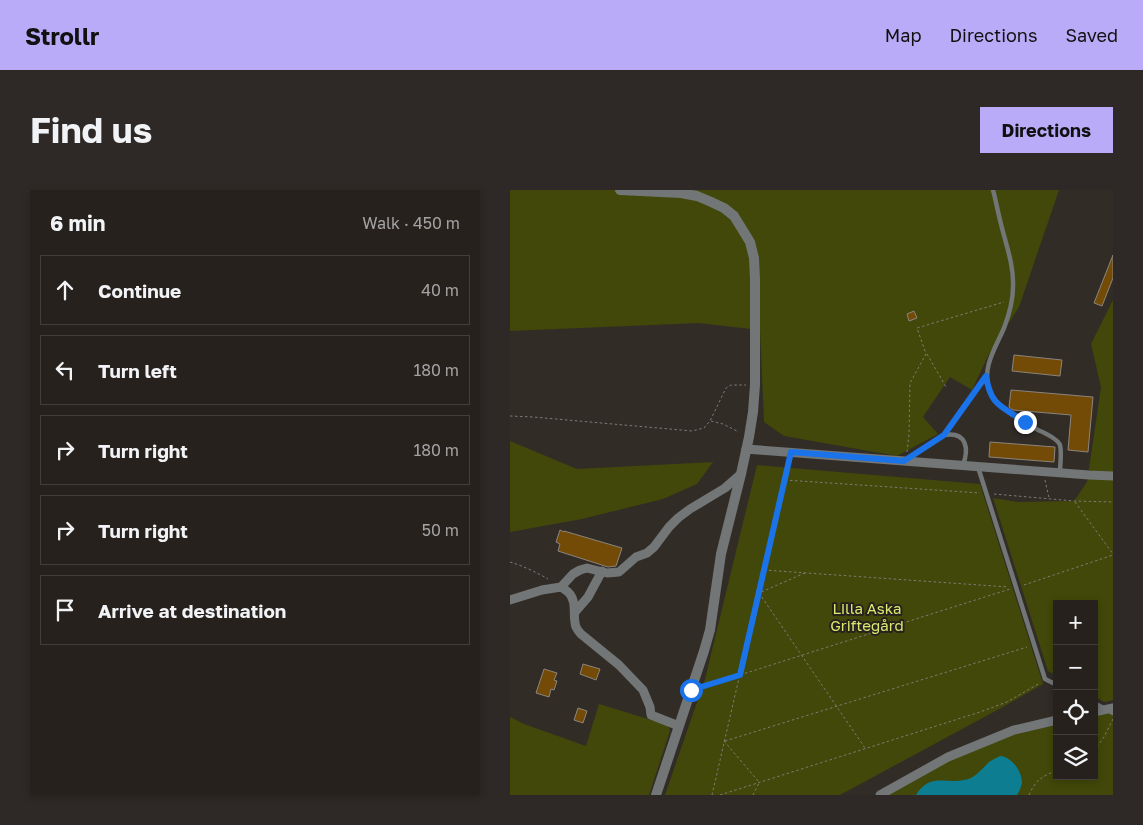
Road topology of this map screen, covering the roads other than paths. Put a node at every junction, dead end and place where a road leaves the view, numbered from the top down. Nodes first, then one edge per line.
1 (620, 190) edge
2 (994, 190) edge
3 (986, 376) junction
4 (944, 435) junction
5 (746, 449) junction
6 (902, 461) junction
7 (963, 466) junction
8 (978, 467) junction
9 (1060, 473) junction
10 (741, 474) junction
11 (1113, 476) edge
12 (602, 572) junction
13 (561, 588) junction
14 (510, 600) edge
15 (575, 612) junction
16 (1053, 683) edge
17 (1098, 705) edge
18 (1111, 710) edge
19 (1098, 712) edge
20 (1053, 721) edge
21 (679, 726) junction
22 (656, 795) edge
23 (880, 795) edge

1 - 5 street
2 - 3 lane
3 - 4 lane
3 - 9 lane
4 - 6 lane
4 - 7 lane
5 - 6 street
5 - 10 street
6 - 7 street
7 - 8 street
8 - 9 street
8 - 16 lane
9 - 11 street
10 - 12 street
10 - 21 street
12 - 13 street
12 - 15 street
13 - 14 street
13 - 15 street
15 - 21 street
17 - 18 lane
18 - 19 street
20 - 23 street
21 - 22 street

